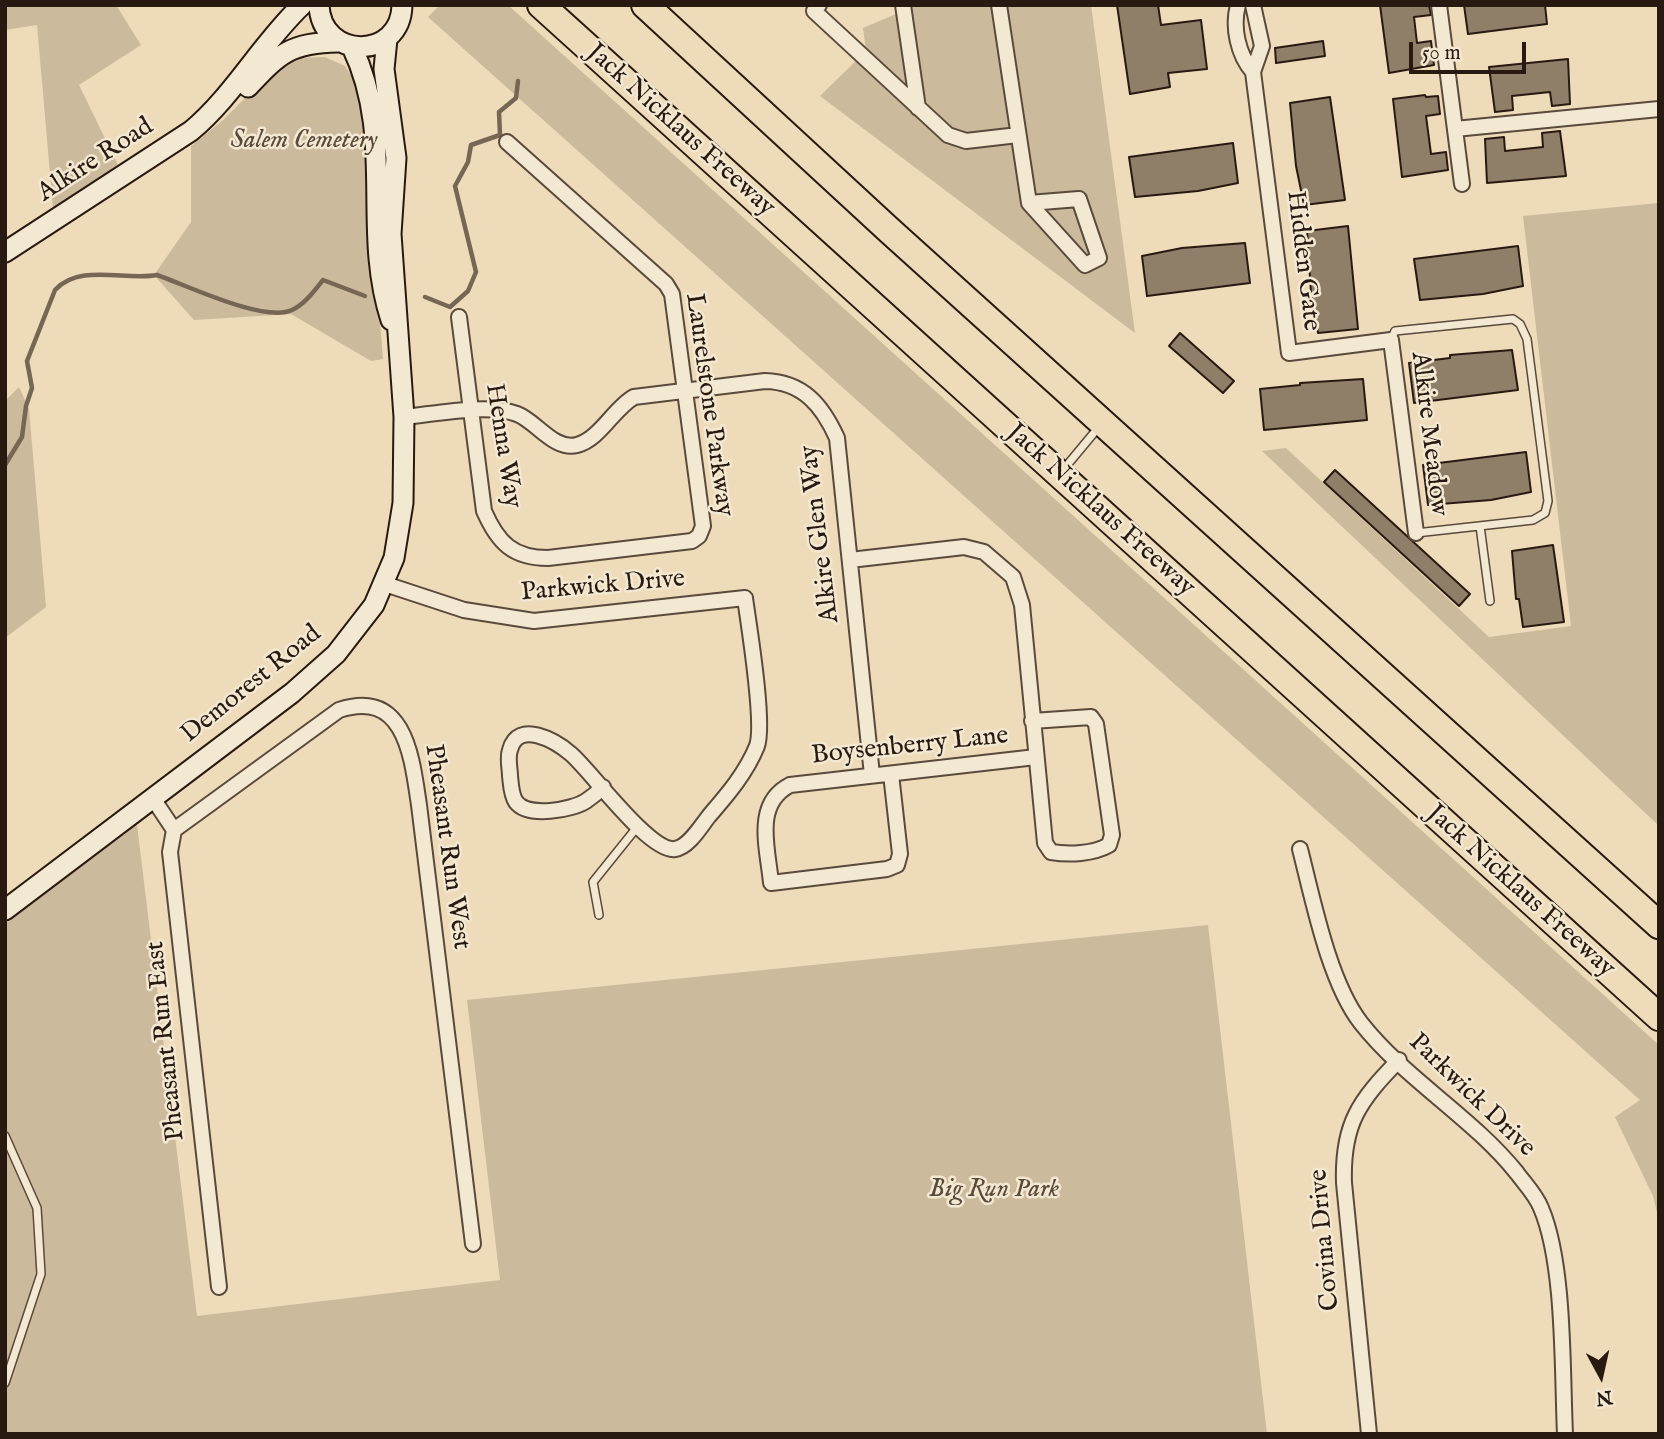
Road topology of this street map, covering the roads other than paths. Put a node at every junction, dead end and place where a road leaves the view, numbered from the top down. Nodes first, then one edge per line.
1 (302, 5) edge
2 (319, 5) edge
3 (416, 5) edge
4 (541, 5) edge
5 (645, 5) edge
6 (819, 5) edge
7 (903, 5) edge
8 (999, 5) edge
9 (1238, 5) edge
10 (1253, 5) edge
11 (1439, 5) edge
12 (396, 23) edge
13 (345, 44) junction
14 (1253, 72) junction
15 (918, 108) junction
16 (1659, 109) edge
17 (213, 111) junction
18 (1455, 129) junction
19 (1018, 135) junction
20 (507, 142) dead end
21 (1462, 184) dead end
22 (1029, 203) junction
23 (5, 252) edge
24 (459, 317) dead end
25 (397, 338) junction
26 (1391, 340) junction
27 (686, 389) junction
28 (471, 411) junction
29 (404, 417) junction
30 (1103, 422) junction
31 (1060, 474) junction
32 (1480, 526) junction
33 (1416, 533) joint
34 (699, 536) joint
35 (850, 560) junction
36 (385, 584) junction
37 (1490, 601) dead end
38 (1032, 721) junction
39 (1036, 758) junction
40 (891, 774) junction
41 (872, 775) junction
42 (603, 787) junction
43 (152, 797) junction
44 (638, 826) junction
45 (174, 830) junction
46 (1300, 849) dead end
47 (5, 910) edge
48 (598, 915) dead end
49 (1659, 925) edge
50 (1659, 1017) edge
51 (1399, 1060) junction
52 (5, 1136) edge
53 (473, 1244) dead end
54 (219, 1287) dead end
55 (5, 1383) edge
56 (1369, 1434) edge
57 (1565, 1434) edge

1 - 17 street, Alkire Road
2 - 13 street, Demorest Road
3 - 12 street
4 - 31 highway, Jack Nicklaus Freeway
5 - 30 highway
6 - 15 street
7 - 15 street
8 - 19 street
9 - 14 street, Hidden Gate
10 - 14 street, Hidden Gate
11 - 18 street
12 - 13 street, Alkire Road
12 - 25 street, Demorest Road
13 - 17 street, Alkire Road
13 - 25 street, Demorest Road
14 - 26 street, Hidden Gate
15 - 19 street
16 - 18 street
17 - 23 street, Alkire Road
18 - 21 street
19 - 22 street
20 - 27 street, Laurelstone Parkway
22 - 22 street
24 - 28 street, Henna Way
25 - 29 street, Demorest Road
26 - 32 lane
26 - 33 street, Alkire Meadow
27 - 28 street, Alkire Glen Way
27 - 34 street, Laurelstone Parkway
27 - 35 street, Alkire Glen Way
28 - 29 street, Alkire Glen Way
28 - 34 street, Henna Way
29 - 36 street, Demorest Road
30 - 31 lane
30 - 49 highway
31 - 50 highway, Jack Nicklaus Freeway
32 - 33 lane
32 - 37 lane
35 - 38 street
35 - 41 street, Alkire Glen Way
36 - 43 street, Demorest Road
36 - 44 street, Parkwick Drive
38 - 39 street
38 - 39 street
39 - 40 street, Boysenberry Lane
40 - 41 street, Boysenberry Lane
40 - 41 street, Boysenberry Lane
42 - 42 street
42 - 44 street
43 - 45 street
43 - 47 street, Demorest Road
44 - 48 lane
45 - 53 street, Pheasant Run West
45 - 54 street, Pheasant Run East
46 - 51 street, Parkwick Drive
51 - 56 street, Covina Drive
51 - 57 street, Parkwick Drive
52 - 55 lane

